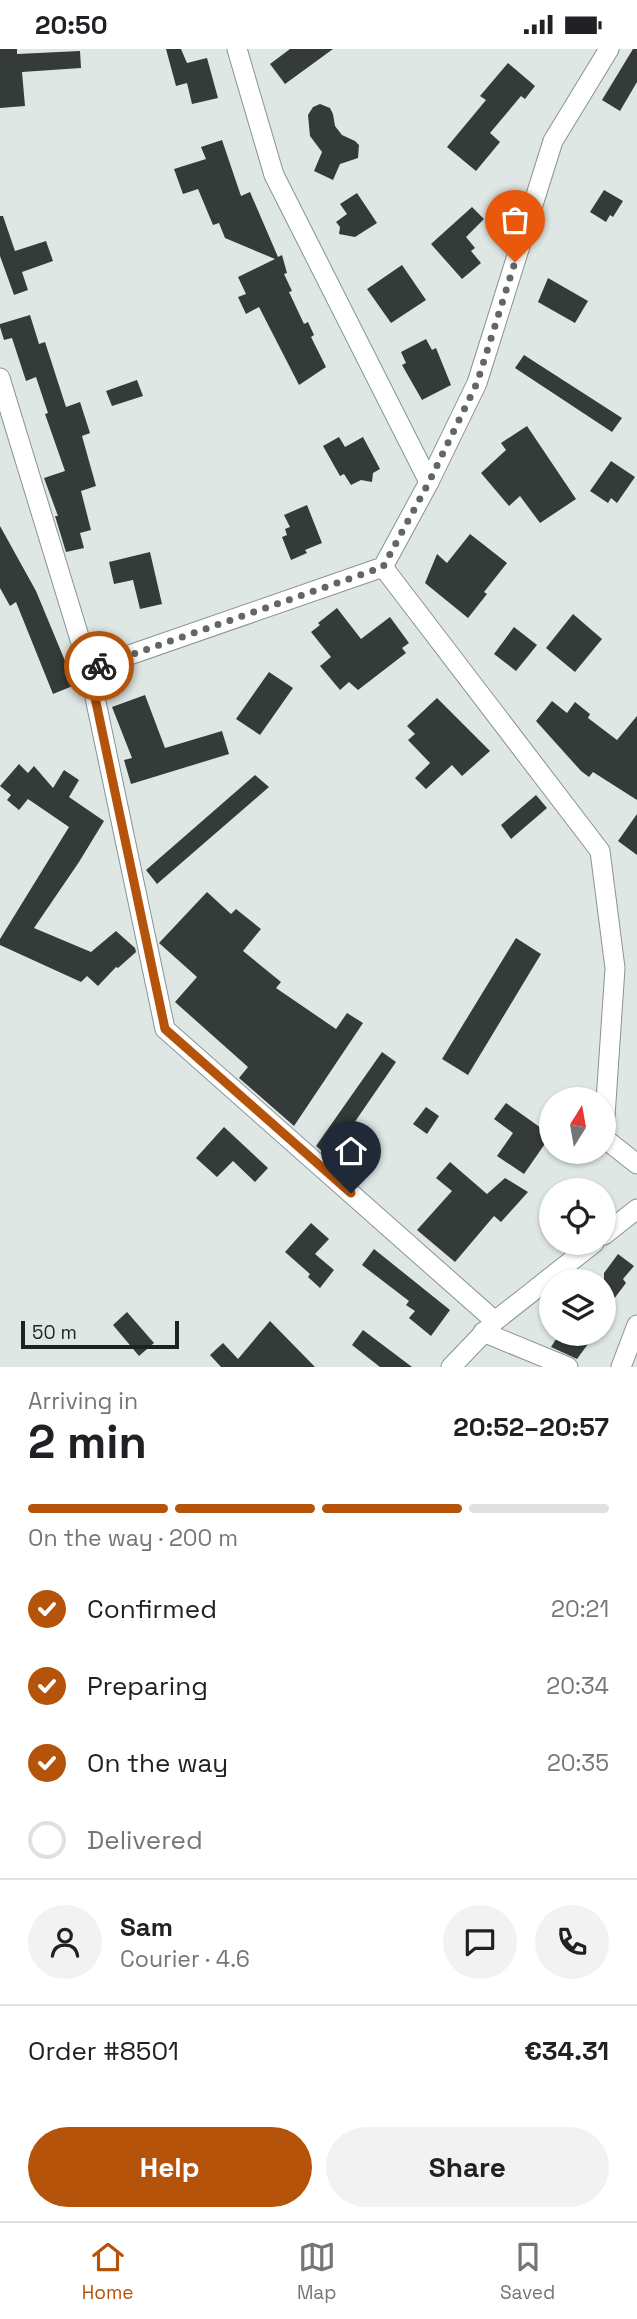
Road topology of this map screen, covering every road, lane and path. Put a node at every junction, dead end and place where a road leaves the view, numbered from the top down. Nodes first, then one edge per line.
1 (237, 49) edge
2 (609, 49) edge
3 (0, 378) edge
4 (429, 482) junction
5 (383, 567) junction
6 (89, 669) junction
7 (607, 1087) edge
8 (616, 1147) edge
9 (637, 1164) edge
10 (637, 1209) edge
11 (616, 1226) edge
12 (579, 1255) edge
13 (637, 1325) edge
14 (489, 1326) junction
15 (451, 1367) edge
16 (568, 1367) edge
17 (621, 1367) edge

1 - 4 street
2 - 4 street
3 - 6 street
4 - 5 street
5 - 6 street
5 - 7 street
6 - 14 street
8 - 9 street
10 - 11 street
12 - 14 street
13 - 17 street
14 - 15 street
14 - 16 street

